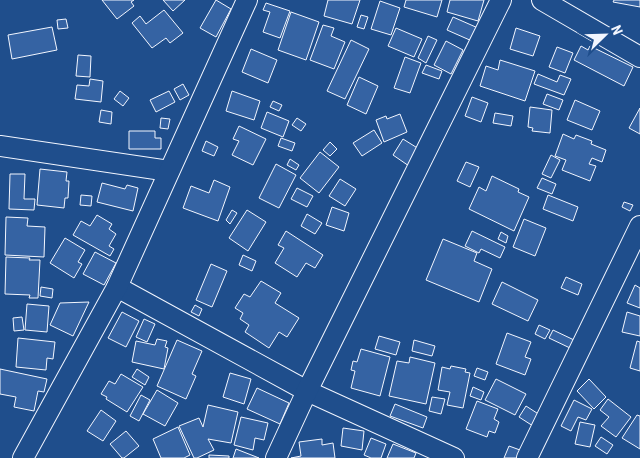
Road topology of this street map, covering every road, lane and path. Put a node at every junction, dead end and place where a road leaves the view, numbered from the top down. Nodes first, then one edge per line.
1 (247, 0) edge
2 (501, 0) edge
3 (542, 0) edge
4 (640, 57) edge
5 (0, 146) edge
6 (169, 170) junction
7 (640, 226) edge
8 (117, 287) junction
9 (307, 390) junction
10 (23, 458) edge
11 (276, 458) edge
12 (454, 458) edge
13 (527, 458) edge

1 - 6 street
2 - 9 street
3 - 4 street
5 - 6 street
6 - 8 street
7 - 13 street
8 - 9 street
8 - 10 street
9 - 11 street
9 - 12 street

